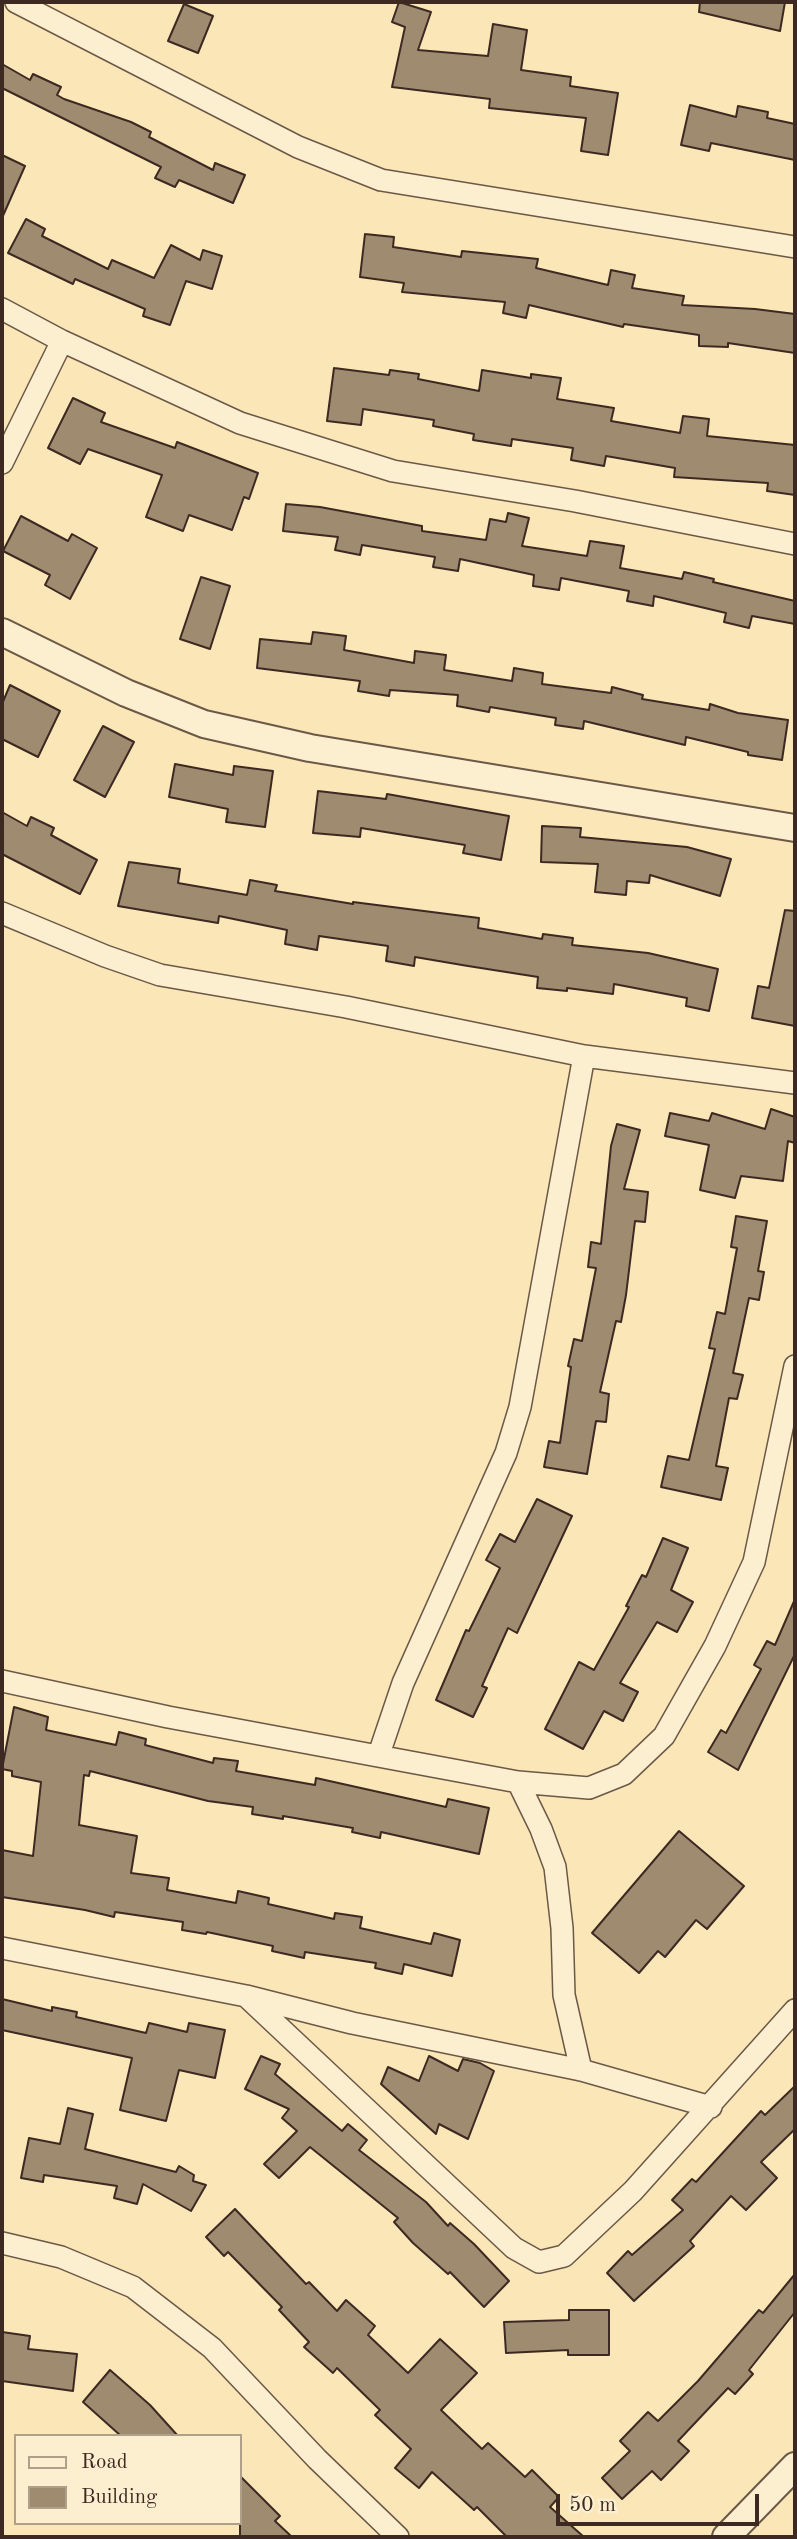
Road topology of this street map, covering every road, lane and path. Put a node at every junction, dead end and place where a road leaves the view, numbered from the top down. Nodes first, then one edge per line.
1 (16, 2) edge
2 (795, 247) edge
3 (2, 309) edge
4 (62, 341) junction
5 (2, 463) edge
6 (795, 544) edge
7 (2, 632) edge
8 (795, 828) edge
9 (2, 913) edge
10 (584, 1056) junction
11 (795, 1083) edge
12 (795, 1366) edge
13 (2, 1681) edge
14 (379, 1754) junction
15 (518, 1782) junction
16 (2, 1948) edge
17 (246, 1996) junction
18 (795, 2010) edge
19 (581, 2070) junction
20 (711, 2107) junction
21 (2, 2243) edge
22 (795, 2466) edge
23 (398, 2537) edge
24 (726, 2537) edge

1 - 2 street
3 - 4 street
4 - 5 street
4 - 6 street
7 - 8 street
9 - 10 street
10 - 11 street
10 - 14 street
12 - 15 street
13 - 14 street
14 - 15 street
15 - 19 street
16 - 17 street
17 - 19 street
17 - 20 street
18 - 20 street
19 - 20 street
21 - 23 street
22 - 24 street

